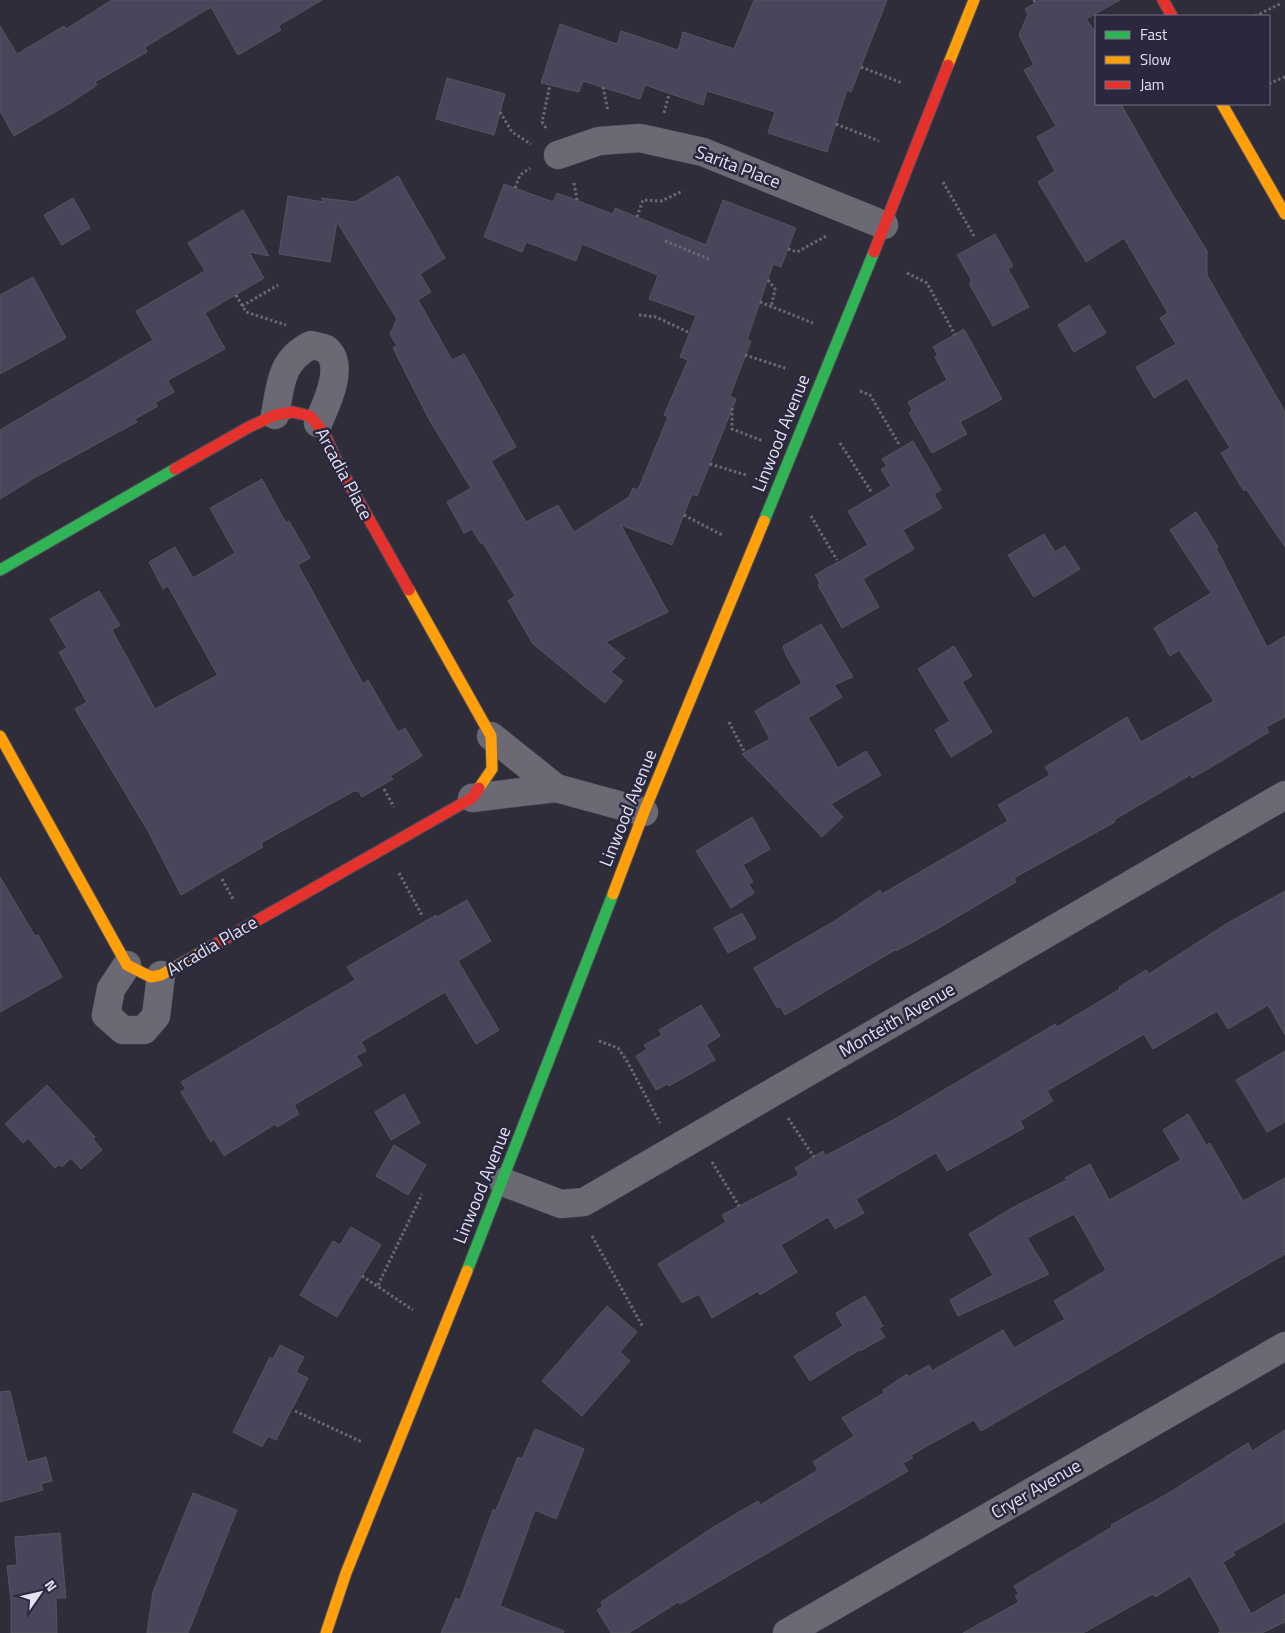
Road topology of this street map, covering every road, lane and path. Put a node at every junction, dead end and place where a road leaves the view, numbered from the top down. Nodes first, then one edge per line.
1 (974, 0) edge
2 (1163, 0) edge
3 (1280, 4) dead end
4 (1171, 15) edge
5 (1257, 15) edge
6 (861, 67) dead end
7 (1285, 76) edge
8 (902, 83) dead end
9 (1270, 84) edge
10 (550, 85) dead end
11 (603, 87) dead end
12 (669, 94) dead end
13 (1223, 105) edge
14 (500, 112) dead end
15 (609, 117) dead end
16 (662, 118) dead end
17 (836, 124) dead end
18 (879, 141) dead end
19 (544, 150) junction
20 (572, 177) dead end
21 (943, 182) dead end
22 (515, 188) dead end
23 (683, 191) dead end
24 (577, 200) dead end
25 (1285, 214) edge
26 (637, 217) dead end
27 (884, 225) junction
28 (834, 234) dead end
29 (974, 236) dead end
30 (665, 240) dead end
31 (788, 249) dead end
32 (709, 259) dead end
33 (907, 273) dead end
34 (768, 280) dead end
35 (278, 286) dead end
36 (236, 295) dead end
37 (760, 302) dead end
38 (242, 306) junction
39 (771, 308) junction
40 (639, 315) dead end
41 (690, 333) dead end
42 (955, 335) dead end
43 (840, 336) junction
44 (311, 345) junction
45 (745, 355) dead end
46 (788, 369) dead end
47 (860, 391) dead end
48 (732, 408) dead end
49 (274, 415) junction
50 (318, 423) junction
51 (840, 443) dead end
52 (900, 446) dead end
53 (792, 455) junction
54 (710, 464) dead end
55 (746, 475) dead end
56 (872, 493) dead end
57 (684, 515) dead end
58 (811, 516) dead end
59 (722, 535) dead end
60 (836, 560) dead end
61 (0, 570) edge
62 (729, 722) dead end
63 (0, 736) edge
64 (491, 736) junction
65 (745, 753) dead end
66 (556, 788) junction
67 (384, 789) dead end
68 (1285, 795) edge
69 (472, 798) junction
70 (397, 812) dead end
71 (644, 812) junction
72 (397, 870) dead end
73 (423, 916) dead end
74 (127, 965) junction
75 (161, 975) junction
76 (599, 1041) dead end
77 (772, 1092) junction
78 (661, 1124) dead end
79 (697, 1136) junction
80 (814, 1157) dead end
81 (503, 1182) junction
82 (422, 1194) dead end
83 (739, 1206) dead end
84 (592, 1236) dead end
85 (362, 1276) dead end
86 (378, 1285) junction
87 (413, 1310) dead end
88 (643, 1327) dead end
89 (1285, 1346) edge
90 (295, 1411) dead end
91 (362, 1442) dead end
92 (326, 1633) edge
93 (787, 1633) edge

1 - 27 main road, Linwood Avenue
2 - 4 main road
3 - 5 path
6 - 8 path
7 - 9 path
10 - 19 path
11 - 15 path
12 - 16 path
13 - 25 main road
14 - 19 path
17 - 18 path
19 - 22 path
19 - 27 street, Sarita Place
20 - 24 path
21 - 29 path
23 - 26 path
27 - 43 main road, Linwood Avenue
28 - 31 path
30 - 32 path
33 - 42 path
34 - 39 path
35 - 38 path
36 - 38 path
37 - 39 path
38 - 44 path
39 - 43 path
40 - 41 path
43 - 53 main road, Linwood Avenue
44 - 49 street
44 - 50 street
45 - 46 path
47 - 52 path
48 - 53 path
49 - 50 main road, Arcadia Place
49 - 61 main road, Arcadia Place
50 - 64 main road, Arcadia Place
51 - 56 path
53 - 71 main road, Linwood Avenue
54 - 55 path
57 - 59 path
58 - 60 path
62 - 65 path
63 - 74 main road
64 - 66 street, Arcadia Place
64 - 69 main road, Arcadia Place
66 - 69 street, Arcadia Place
66 - 71 street, Arcadia Place
67 - 70 path
68 - 77 street, Monteith Avenue
69 - 75 main road, Arcadia Place
71 - 81 main road, Linwood Avenue
72 - 73 path
74 - 75 main road, Arcadia Place
74 - 75 street
76 - 78 path
77 - 79 street, Monteith Avenue
77 - 80 path
79 - 81 street, Monteith Avenue
79 - 83 path
81 - 92 main road, Linwood Avenue
82 - 86 path
84 - 88 path
85 - 86 path
86 - 87 path
89 - 93 street, Cryer Avenue
90 - 91 path

